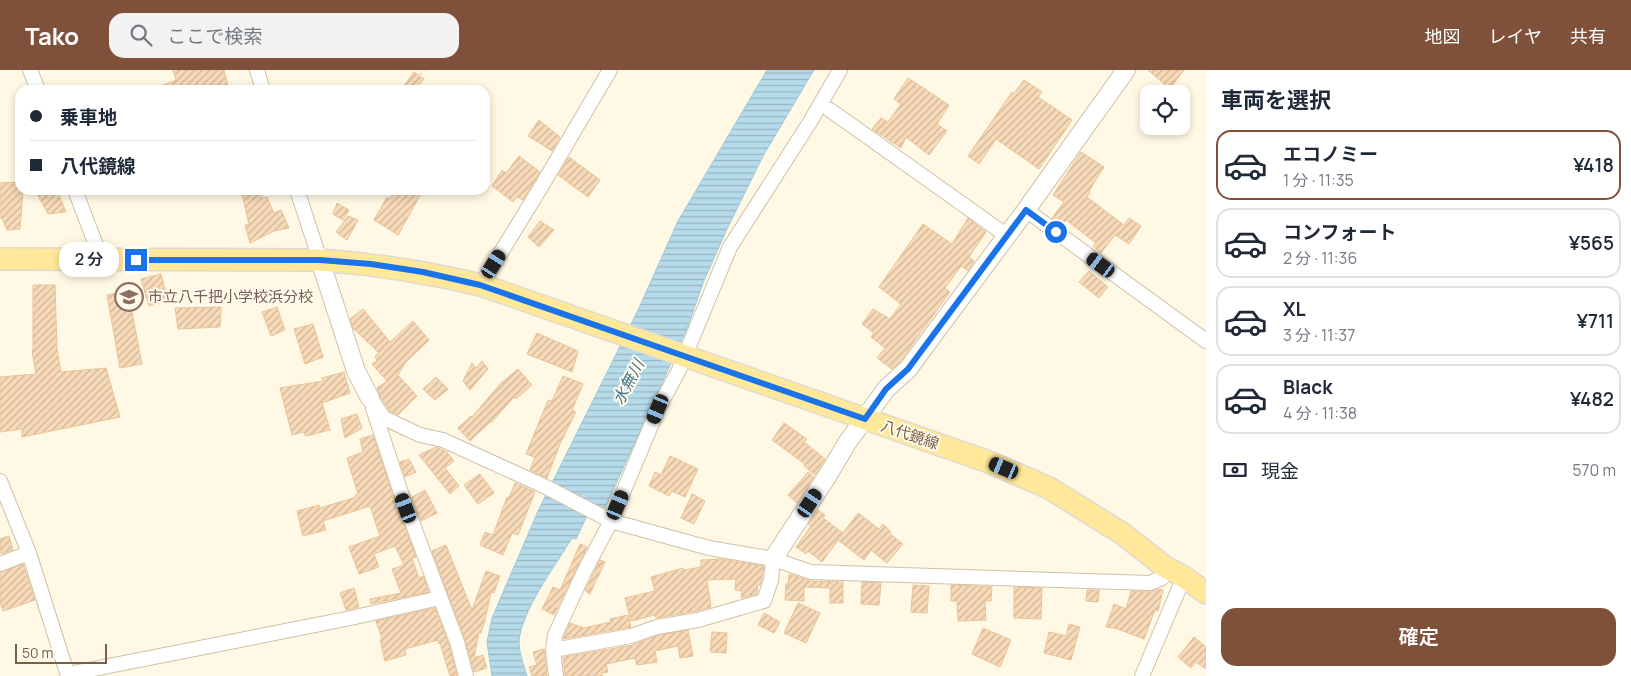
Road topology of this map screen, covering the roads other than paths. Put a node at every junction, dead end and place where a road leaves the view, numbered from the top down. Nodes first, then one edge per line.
1 (30, 70) edge
2 (257, 70) edge
3 (610, 70) edge
4 (840, 70) edge
5 (1126, 70) edge
6 (36, 85) edge
7 (262, 85) edge
8 (830, 110) dead end
9 (77, 195) edge
10 (299, 195) edge
11 (1026, 210) junction
12 (1006, 235) junction
13 (0, 259) edge
14 (320, 260) junction
15 (102, 261) junction
16 (480, 285) junction
17 (1206, 342) edge
18 (683, 356) junction
19 (370, 398) junction
20 (865, 419) junction
21 (0, 481) edge
22 (611, 520) junction
23 (29, 553) junction
24 (773, 559) junction
25 (0, 564) edge
26 (1175, 572) junction
27 (1206, 594) edge
28 (440, 598) junction
29 (553, 650) junction
30 (68, 675) edge
31 (466, 676) edge
32 (556, 676) edge
33 (1142, 676) edge

1 - 6 street
2 - 7 street
3 - 16 street
4 - 18 street
5 - 11 street
8 - 12 street
9 - 15 street
10 - 14 street
11 - 12 street
11 - 17 street
12 - 20 street
13 - 15 main road, 八代鏡線
14 - 15 main road, 八代鏡線
14 - 16 main road, 八代鏡線
14 - 19 street
16 - 18 main road, 八代鏡線
18 - 20 main road, 八代鏡線
18 - 22 street
19 - 22 street
19 - 28 street
20 - 24 street
20 - 26 main road, 八代鏡線
21 - 23 street
22 - 24 street
22 - 29 street
23 - 25 street
23 - 30 street
24 - 26 street
24 - 29 street
26 - 27 main road, 八代鏡線
26 - 33 street
28 - 30 street
28 - 31 street
29 - 32 street

